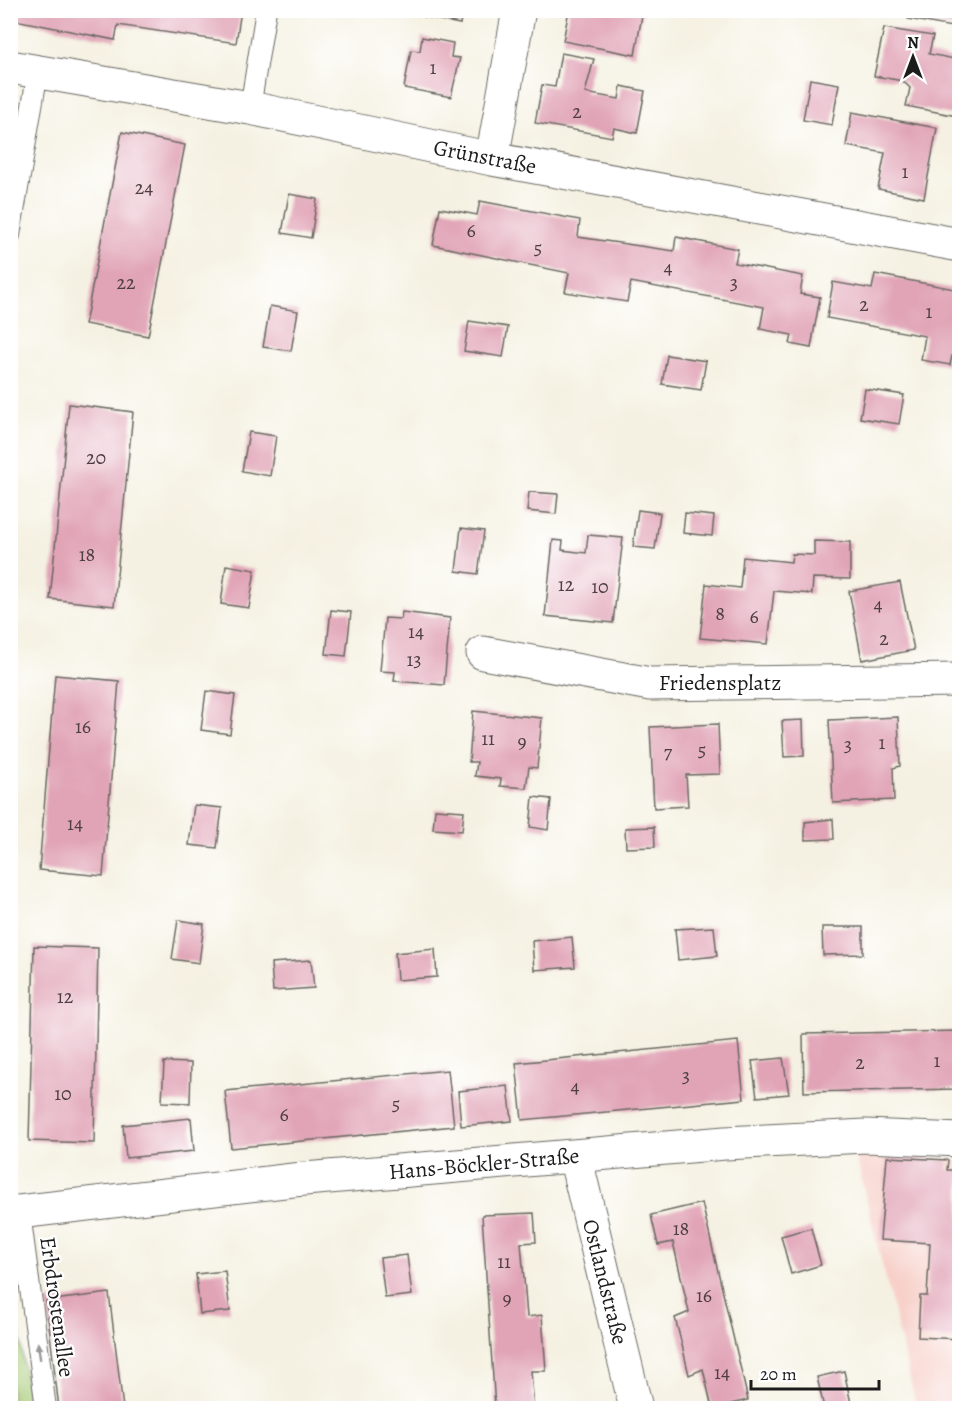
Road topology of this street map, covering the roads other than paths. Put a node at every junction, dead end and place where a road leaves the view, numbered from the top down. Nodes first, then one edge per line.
1 (266, 10) edge
2 (519, 10) edge
3 (24, 69) edge
4 (250, 108) junction
5 (492, 159) junction
6 (10, 235) edge
7 (960, 245) edge
8 (483, 653) dead end
9 (960, 680) edge
10 (960, 1140) edge
11 (575, 1156) junction
12 (15, 1213) edge
13 (46, 1408) edge
14 (636, 1408) edge

1 - 4 lane
2 - 5 street
3 - 4 street, Grünstraße
3 - 6 lane
4 - 5 street, Grünstraße
5 - 7 street, Grünstraße
8 - 9 street, Friedensplatz
10 - 11 street, Hans-Böckler-Straße
11 - 12 street, Hans-Böckler-Straße
11 - 14 street, Ostlandstraße
13 -> 12 lane, Erbdrostenallee

